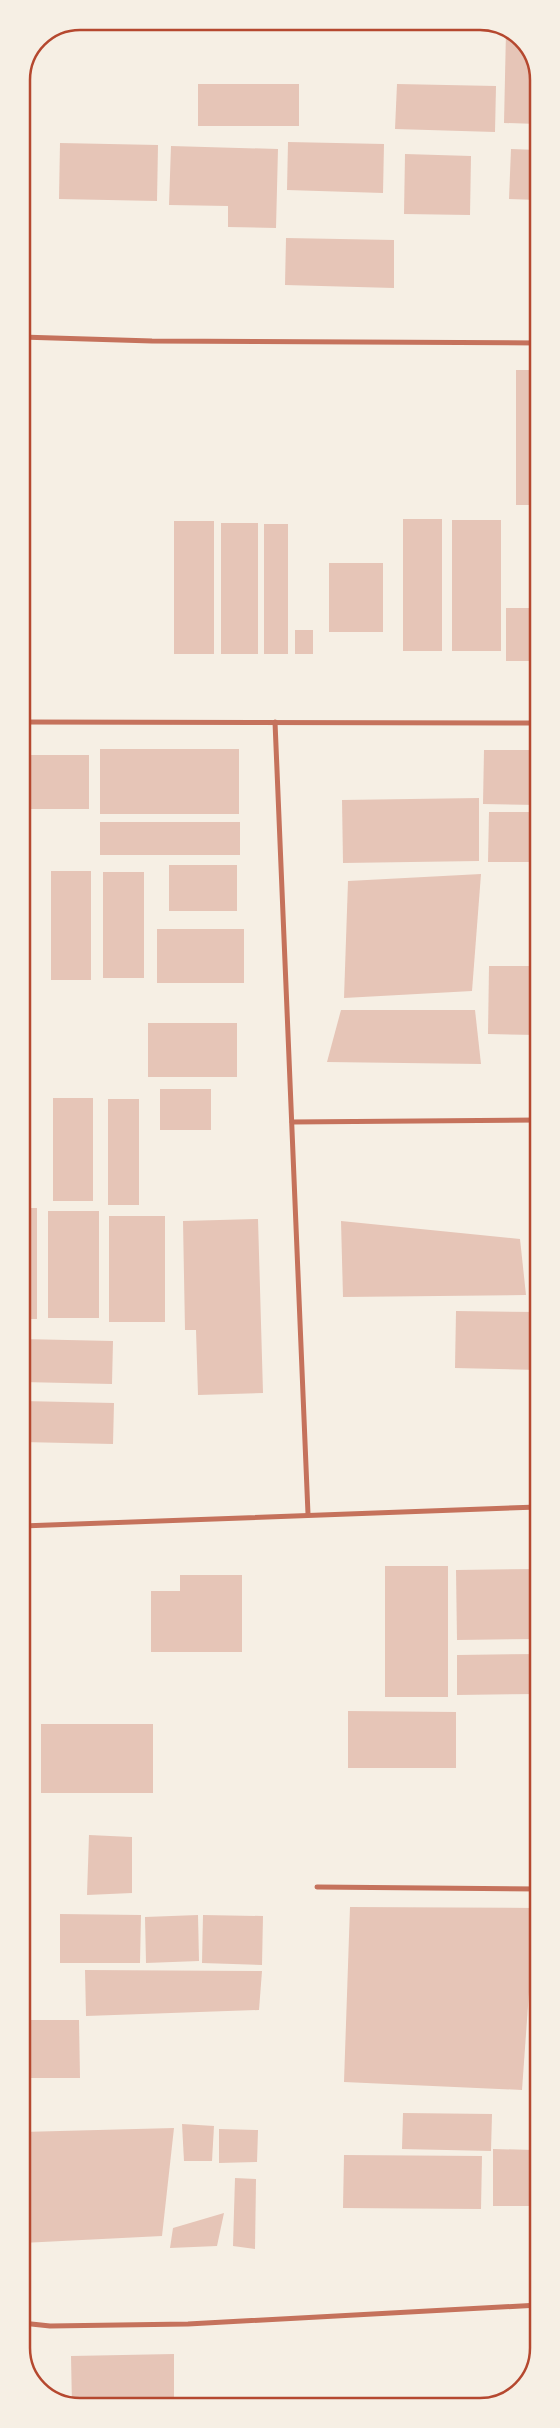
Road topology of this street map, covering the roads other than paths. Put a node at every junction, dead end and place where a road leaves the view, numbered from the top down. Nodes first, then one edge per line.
1 (30, 337) edge
2 (530, 343) edge
3 (30, 722) edge
4 (275, 722) junction
5 (530, 723) edge
6 (530, 1120) edge
7 (292, 1122) junction
8 (530, 1507) edge
9 (308, 1514) junction
10 (30, 1526) edge
11 (317, 1887) dead end
12 (530, 1889) edge
13 (530, 2305) edge
14 (30, 2324) edge

1 - 2 street
3 - 4 street
4 - 5 street
4 - 7 street
6 - 7 street
7 - 9 street
8 - 9 street
9 - 10 street
11 - 12 street
13 - 14 street

